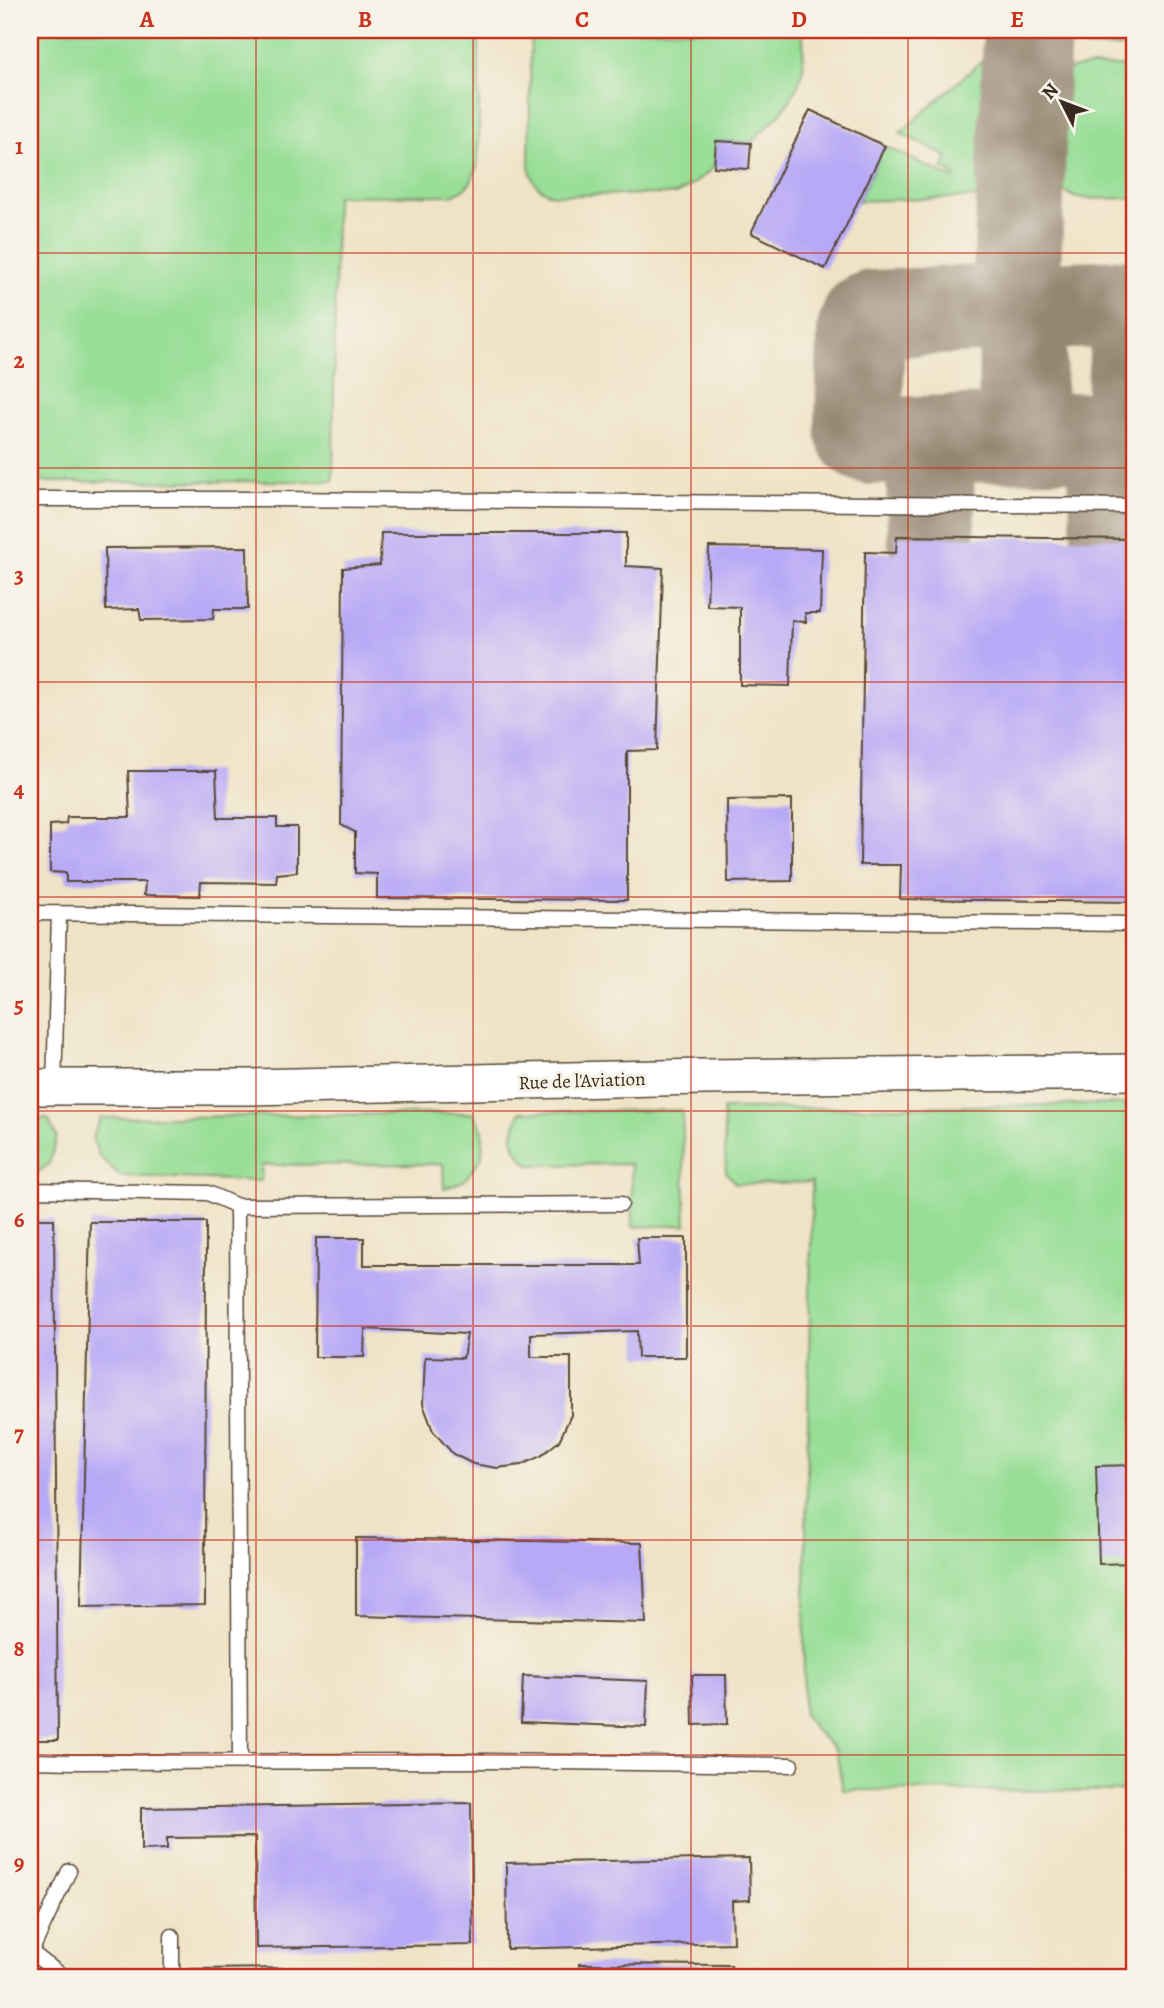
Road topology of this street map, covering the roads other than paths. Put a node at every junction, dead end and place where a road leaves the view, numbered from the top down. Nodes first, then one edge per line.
1 (30, 499) edge
2 (1134, 506) edge
3 (30, 913) edge
4 (59, 914) junction
5 (1134, 924) edge
6 (1134, 1072) edge
7 (42, 1087) edge
8 (30, 1190) edge
9 (621, 1204) dead end
10 (237, 1206) junction
11 (30, 1761) edge
12 (240, 1762) junction
13 (791, 1765) dead end
14 (69, 1871) dead end
15 (173, 1936) dead end
16 (31, 1954) edge
17 (65, 1978) edge
18 (172, 1978) edge

1 - 2 lane
3 - 4 lane
4 - 5 lane
4 - 7 lane
6 - 7 street, Rue de l'Aviation
8 - 10 lane
9 - 10 lane
10 - 12 lane
11 - 12 lane
12 - 13 lane
14 - 16 lane
15 - 18 lane
16 - 17 lane

